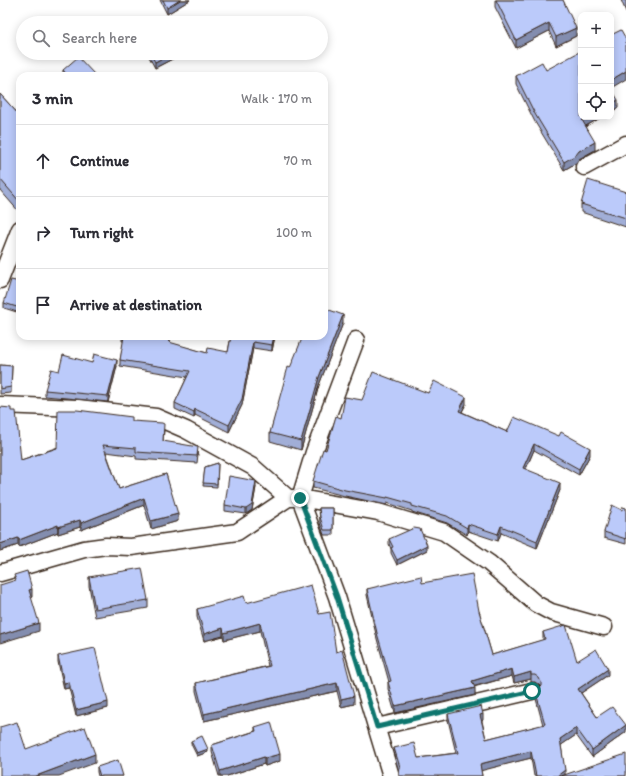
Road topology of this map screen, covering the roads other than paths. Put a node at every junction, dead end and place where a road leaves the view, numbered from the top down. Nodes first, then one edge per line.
1 (626, 144) edge
2 (584, 167) dead end
3 (16, 238) edge
4 (0, 280) edge
5 (356, 340) dead end
6 (0, 405) edge
7 (294, 498) junction
8 (0, 573) edge
9 (604, 627) dead end
10 (532, 691) dead end
11 (377, 727) junction
12 (391, 776) edge

1 - 2 street
3 - 4 street
5 - 7 street
6 - 7 street
7 - 8 street
7 - 9 street
7 - 11 street
10 - 11 street
11 - 12 street

